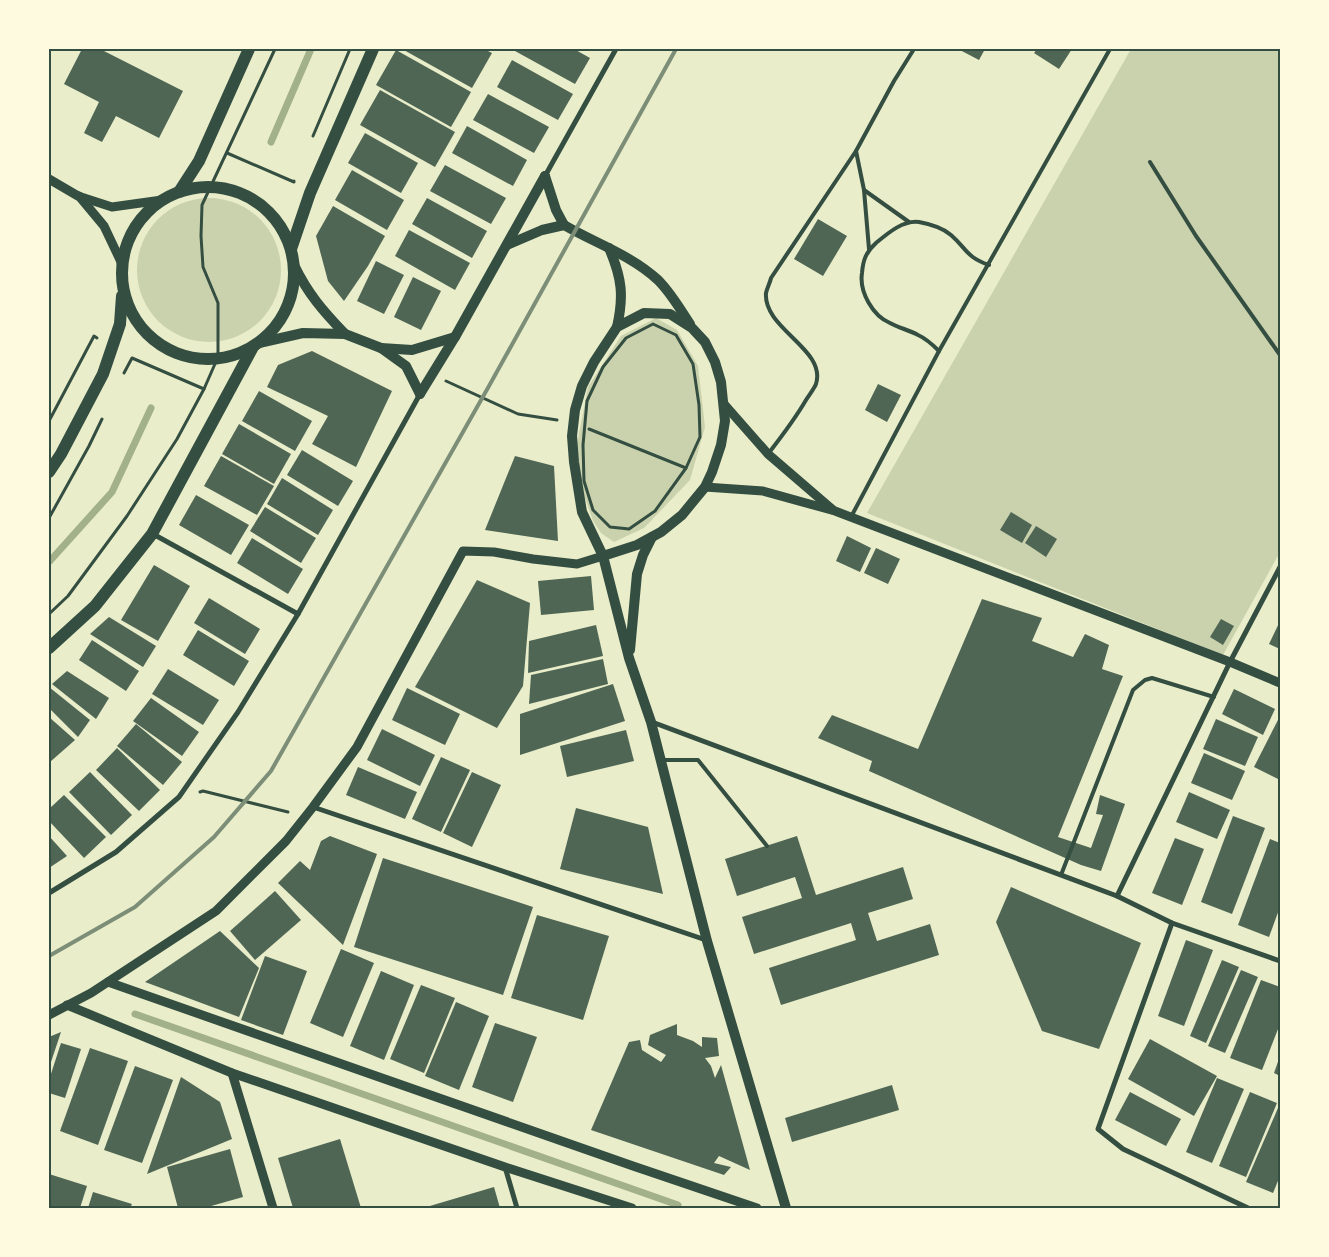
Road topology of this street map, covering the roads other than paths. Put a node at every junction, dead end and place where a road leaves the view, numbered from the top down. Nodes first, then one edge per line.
1 (249, 49) edge
2 (373, 49) edge
3 (616, 49) edge
4 (914, 49) edge
5 (1110, 49) edge
6 (856, 152) junction
7 (1150, 162) dead end
8 (545, 176) junction
9 (49, 179) edge
10 (864, 190) junction
11 (179, 192) junction
12 (78, 196) junction
13 (162, 200) junction
14 (910, 222) junction
15 (564, 225) junction
16 (507, 245) junction
17 (609, 248) junction
18 (291, 249) junction
19 (869, 249) junction
20 (122, 264) junction
21 (294, 265) junction
22 (989, 265) junction
23 (123, 291) junction
24 (617, 327) junction
25 (692, 328) junction
26 (345, 334) junction
27 (455, 337) junction
28 (256, 345) junction
29 (381, 348) junction
30 (939, 351) junction
31 (1280, 355) edge
32 (420, 394) junction
33 (724, 404) junction
34 (768, 454) junction
35 (49, 472) edge
36 (705, 487) junction
37 (835, 511) junction
38 (851, 517) junction
39 (152, 534) junction
40 (652, 537) junction
41 (604, 556) junction
42 (1280, 567) edge
43 (298, 614) junction
44 (49, 648) edge
45 (629, 658) junction
46 (1230, 662) junction
47 (1280, 683) edge
48 (1214, 697) junction
49 (651, 722) junction
50 (661, 760) junction
51 (314, 807) junction
52 (767, 846) dead end
53 (1061, 875) junction
54 (49, 893) edge
55 (1117, 896) junction
56 (1172, 923) junction
57 (706, 941) junction
58 (1280, 961) edge
59 (108, 982) junction
60 (68, 1005) junction
61 (49, 1015) edge
62 (232, 1073) junction
63 (505, 1167) junction
64 (273, 1208) edge
65 (516, 1208) edge
66 (632, 1208) edge
67 (757, 1208) edge
68 (786, 1208) edge
69 (1248, 1208) edge

1 - 11 main road
2 - 18 main road
3 - 8 street
4 - 6 lane
5 - 22 lane
6 - 10 lane
6 - 34 lane
7 - 31 lane
8 - 15 main road
8 - 16 main road
9 - 12 street
10 - 14 lane
10 - 19 lane
11 - 13 main road
11 - 18 main road
12 - 13 street
12 - 20 street
13 - 20 main road
14 - 19 lane
14 - 22 lane
15 - 16 main road
15 - 17 main road
16 - 27 main road
17 - 24 main road
17 - 25 main road
18 - 21 main road
19 - 30 lane
20 - 23 main road
21 - 26 main road
21 - 28 main road
22 - 30 lane
23 - 28 main road
23 - 35 main road
24 - 25 main road
24 - 41 main road
25 - 33 main road
26 - 28 main road
26 - 29 main road
27 - 29 main road
27 - 32 main road
28 - 39 main road
29 - 32 main road
30 - 38 lane
32 - 43 street
33 - 34 street
33 - 36 main road
34 - 37 street
36 - 37 street
36 - 40 main road
37 - 38 street
38 - 46 street
39 - 43 street
39 - 44 main road
40 - 41 main road
40 - 45 main road
41 - 45 main road
41 - 51 street
42 - 46 street
43 - 54 street
45 - 49 main road
46 - 47 street
46 - 48 street
48 - 53 lane
48 - 55 street
49 - 50 main road
49 - 53 street
50 - 52 lane
50 - 57 main road
51 - 57 street
51 - 59 street
53 - 55 street
55 - 56 street
56 - 58 street
56 - 69 street
57 - 68 main road
59 - 60 street
59 - 67 street
60 - 61 street
60 - 62 street
62 - 63 street
62 - 64 street
63 - 65 street
63 - 66 street

